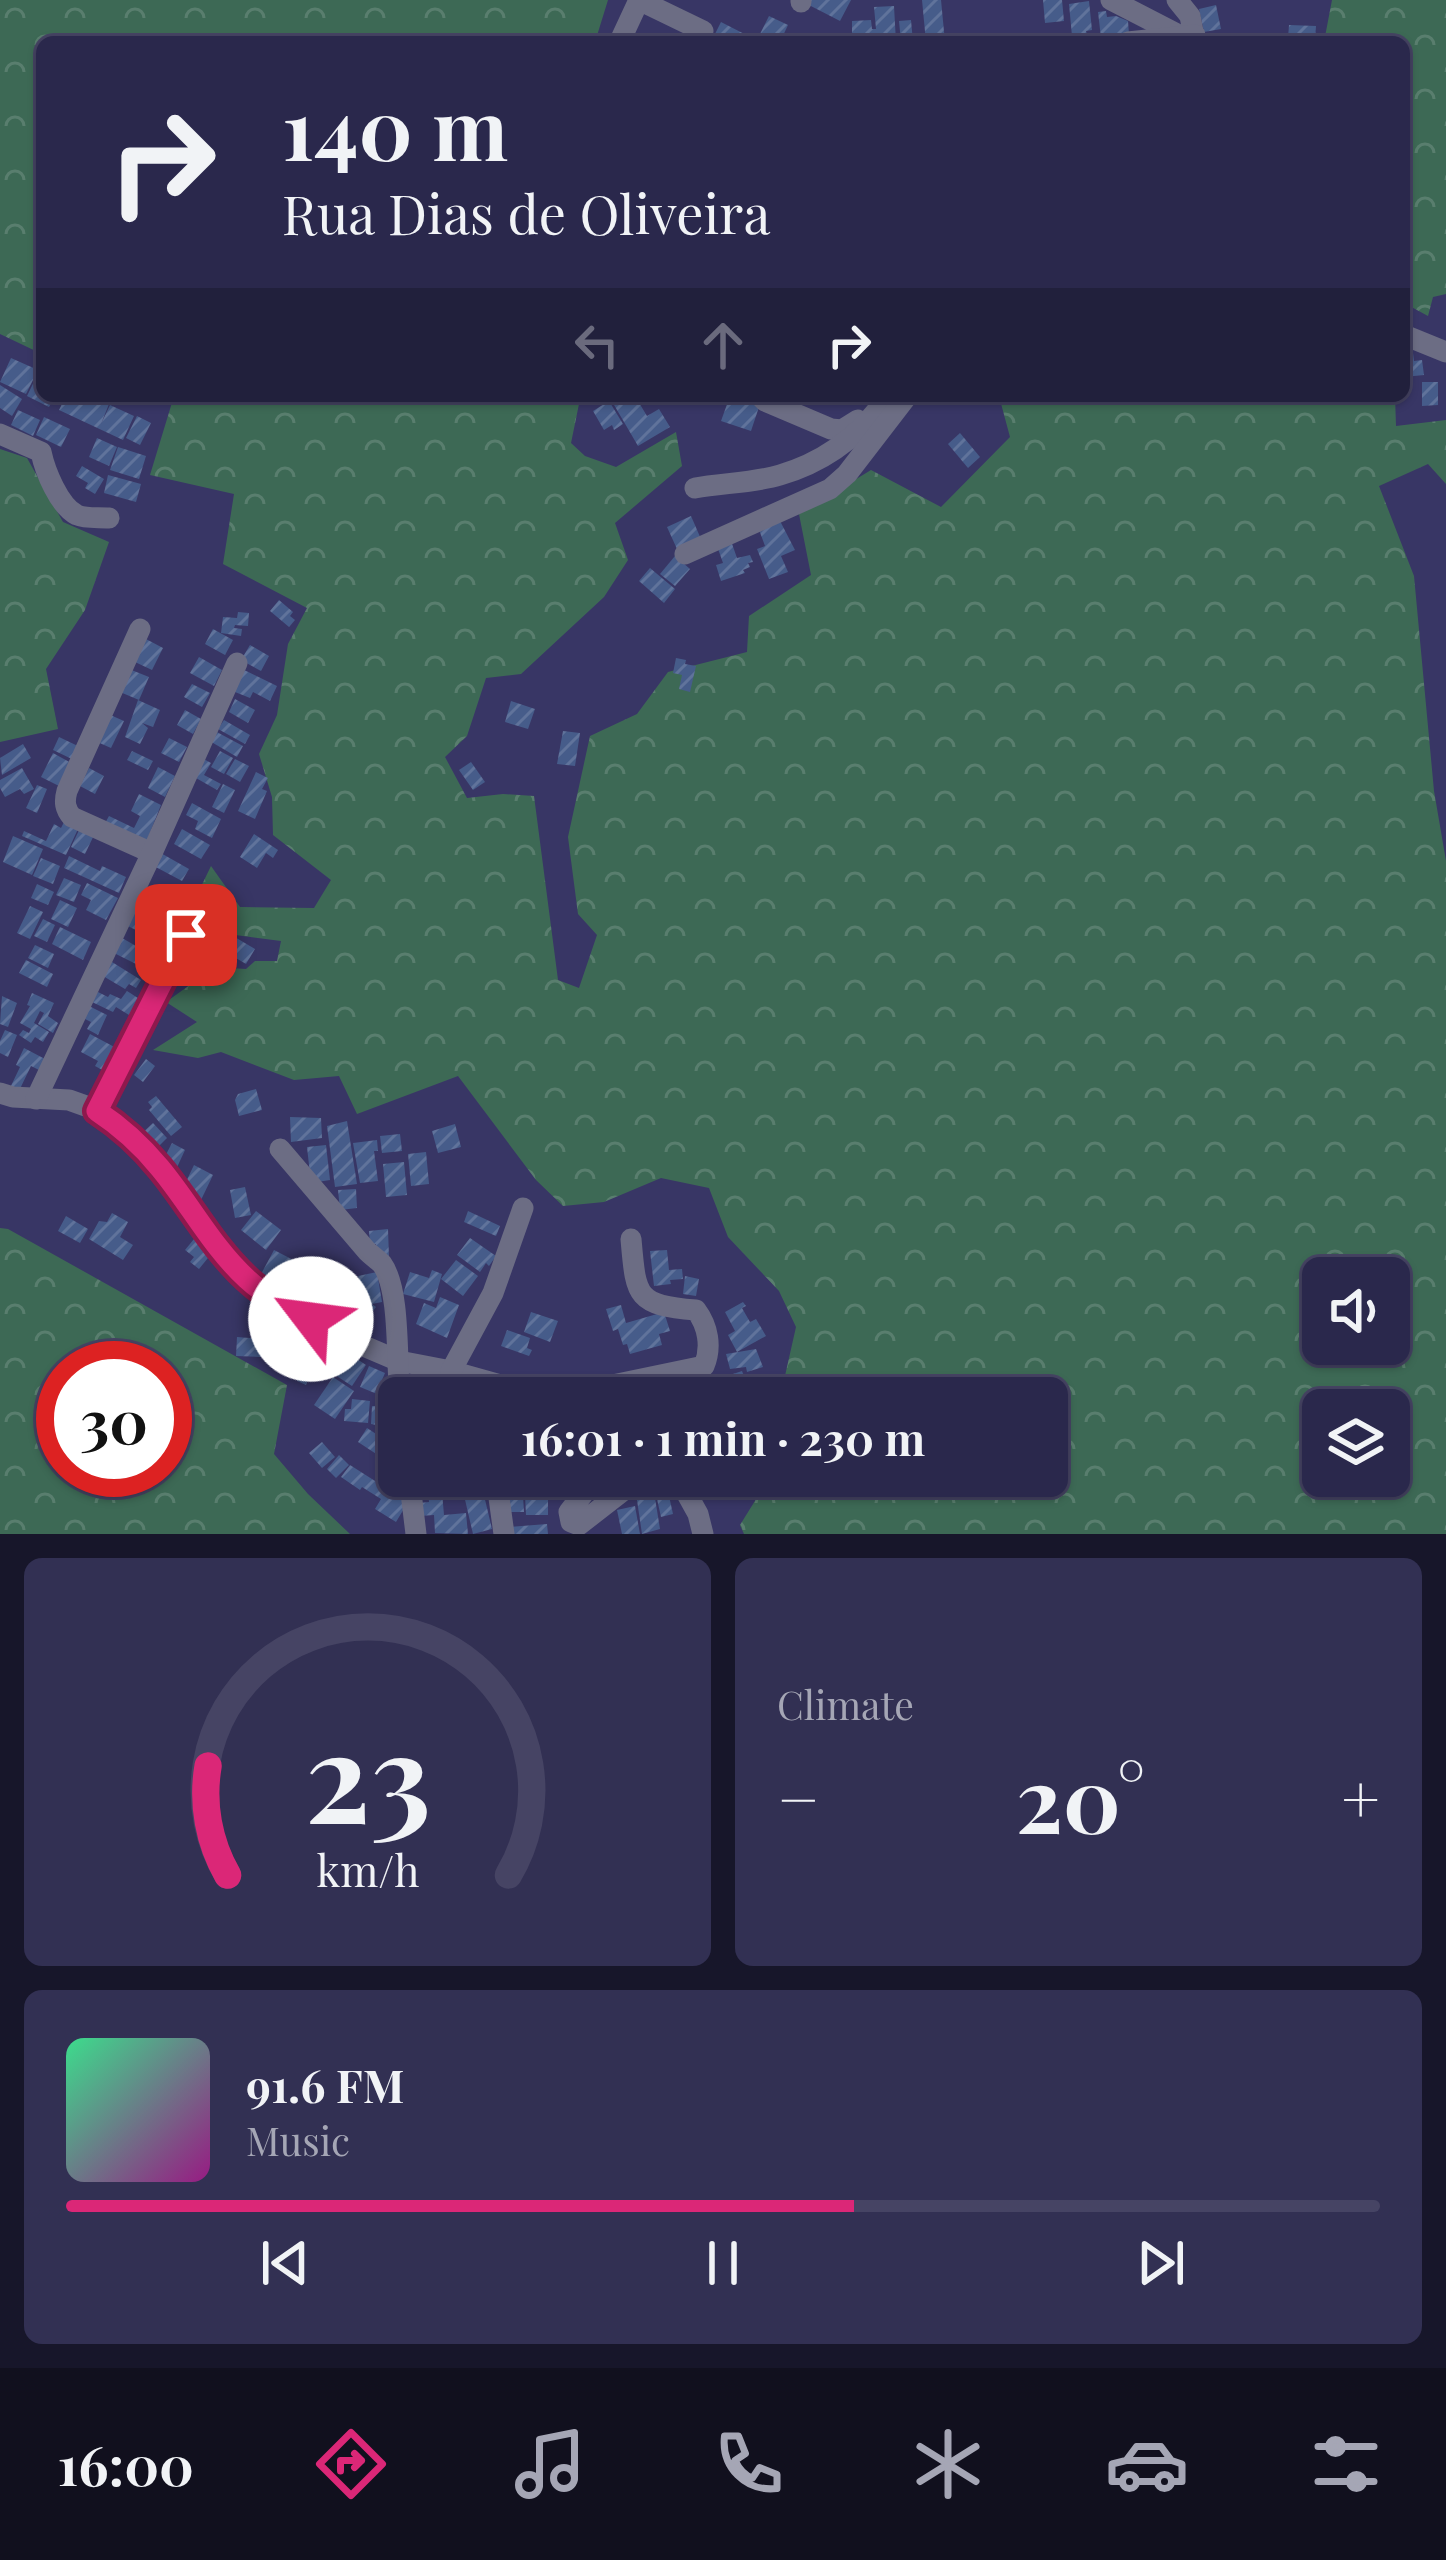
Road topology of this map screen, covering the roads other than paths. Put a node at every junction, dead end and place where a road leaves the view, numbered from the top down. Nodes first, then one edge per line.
1 (639, 0) edge
2 (1111, 0) edge
3 (1177, 0) edge
4 (703, 32) dead end
5 (622, 36) edge
6 (1186, 36) edge
7 (1190, 36) edge
8 (1410, 337) edge
9 (1446, 352) edge
10 (767, 402) edge
11 (884, 402) edge
12 (885, 402) edge
13 (902, 402) edge
14 (0, 434) edge
15 (695, 488) dead end
16 (109, 518) dead end
17 (685, 554) dead end
18 (140, 629) dead end
19 (237, 663) dead end
20 (152, 854) junction
21 (186, 935) dead end
22 (0, 1093) edge
23 (36, 1099) junction
24 (97, 1111) junction
25 (289, 1148) dead end
26 (523, 1208) dead end
27 (631, 1240) dead end
28 (399, 1360) junction
29 (451, 1371) junction
30 (398, 1377) edge
31 (462, 1377) edge
32 (654, 1377) edge
33 (412, 1497) edge
34 (499, 1497) edge
35 (581, 1497) edge
36 (615, 1497) edge
37 (689, 1497) edge
38 (416, 1534) edge
39 (504, 1534) edge
40 (703, 1534) edge

1 - 4 street
1 - 5 street
2 - 6 street
3 - 7 street
8 - 9 street
10 - 11 street
12 - 15 street
13 - 17 street
14 - 16 street
18 - 20 street
19 - 20 street
20 - 23 street
21 - 24 street
22 - 23 street
23 - 24 street
24 - 28 street
25 - 28 street
26 - 29 street
27 - 32 street
28 - 29 street
28 - 30 street
29 - 31 street
33 - 38 street
34 - 39 street
35 - 36 street
37 - 40 street

